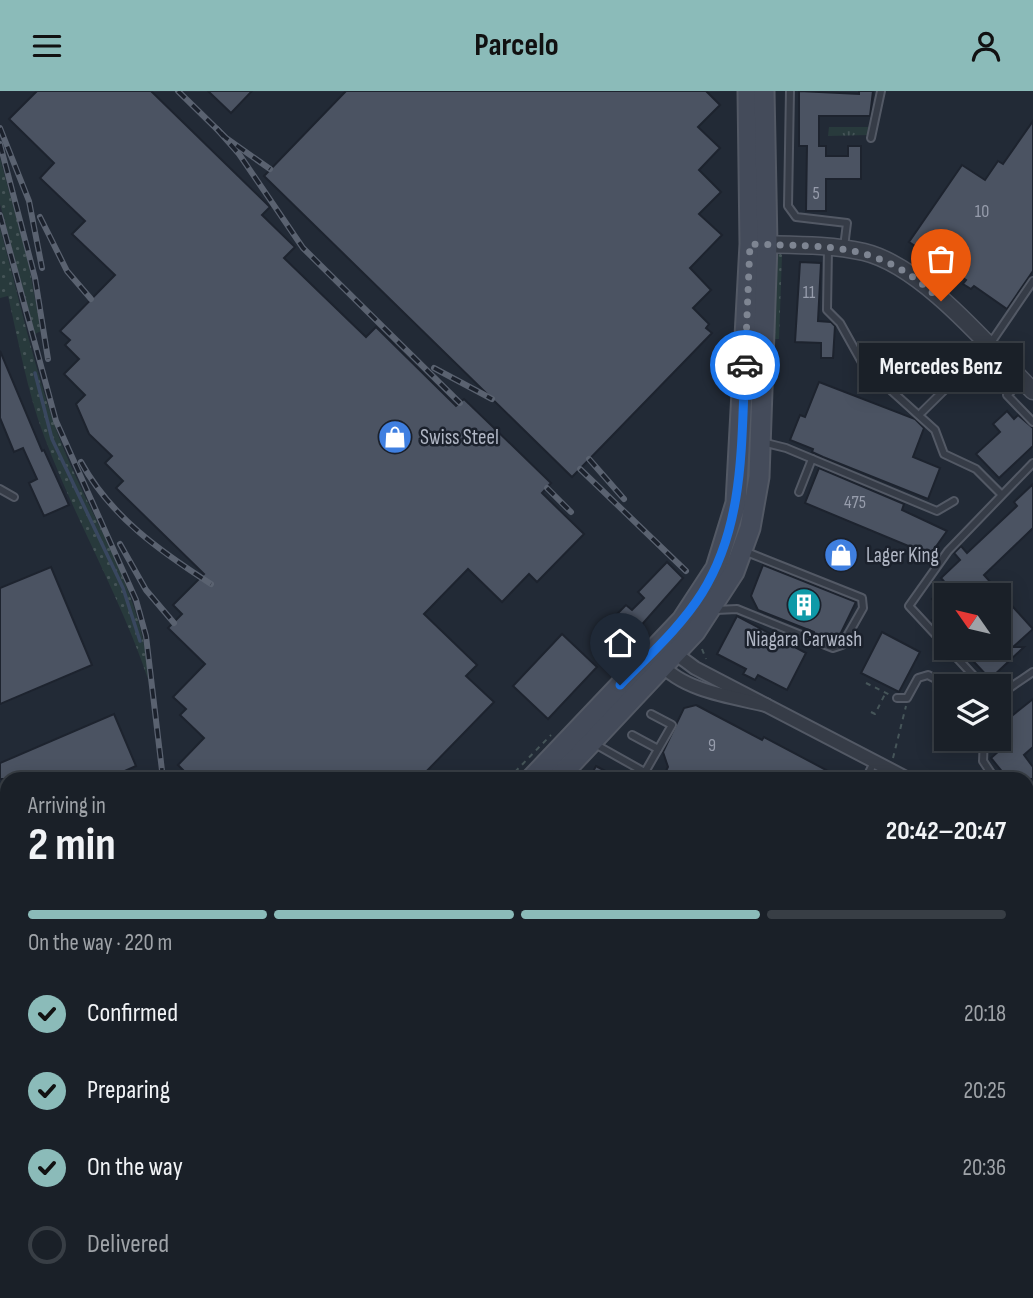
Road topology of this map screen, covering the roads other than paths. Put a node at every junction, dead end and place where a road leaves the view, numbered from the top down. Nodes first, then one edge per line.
1 (748, 91) edge
2 (764, 91) edge
3 (790, 91) edge
4 (881, 91) edge
5 (872, 138) dead end
6 (759, 210) junction
7 (759, 244) junction
8 (836, 248) junction
9 (1033, 281) edge
10 (988, 347) junction
11 (1028, 386) edge
12 (922, 412) dead end
13 (1033, 422) edge
14 (760, 441) junction
15 (812, 459) junction
16 (1033, 463) edge
17 (0, 489) edge
18 (799, 492) dead end
19 (1001, 494) junction
20 (14, 497) dead end
21 (954, 501) dead end
22 (743, 550) junction
23 (863, 608) junction
24 (711, 611) junction
25 (852, 611) dead end
26 (934, 633) edge
27 (811, 639) dead end
28 (823, 644) dead end
29 (656, 648) junction
30 (670, 660) junction
31 (959, 660) edge
32 (1033, 672) edge
33 (972, 674) edge
34 (934, 678) edge
35 (1011, 687) edge
36 (897, 698) road end
37 (766, 705) junction
38 (651, 714) dead end
39 (632, 735) dead end
40 (591, 742) junction
41 (658, 749) junction
42 (983, 751) edge
43 (874, 761) junction
44 (538, 772) edge
45 (563, 772) edge
46 (645, 772) joint
47 (869, 772) edge
48 (895, 772) edge
49 (990, 772) edge

1 - 6 main road
2 - 6 main road
3 - 8 lane
4 - 5 lane
6 - 7 main road
7 - 8 street
7 - 14 main road
7 - 29 main road
8 - 10 street
8 - 19 lane
9 - 10 lane
10 - 11 street
10 - 12 lane
11 - 13 lane
14 - 15 lane
14 - 22 main road
15 - 18 lane
15 - 21 lane
16 - 19 lane
17 - 20 lane
19 - 26 lane
22 - 23 lane
22 - 24 main road
23 - 25 lane
23 - 28 lane
24 - 27 lane
24 - 30 main road
29 - 30 street
29 - 30 street
29 - 44 main road
30 - 37 street
30 - 37 street
30 - 40 main road
31 - 33 lane
32 - 35 lane
34 - 36 lane
37 - 43 street
38 - 41 lane
39 - 41 lane
40 - 45 main road
40 - 46 lane
41 - 46 lane
42 - 49 lane
43 - 47 lane
43 - 48 street

